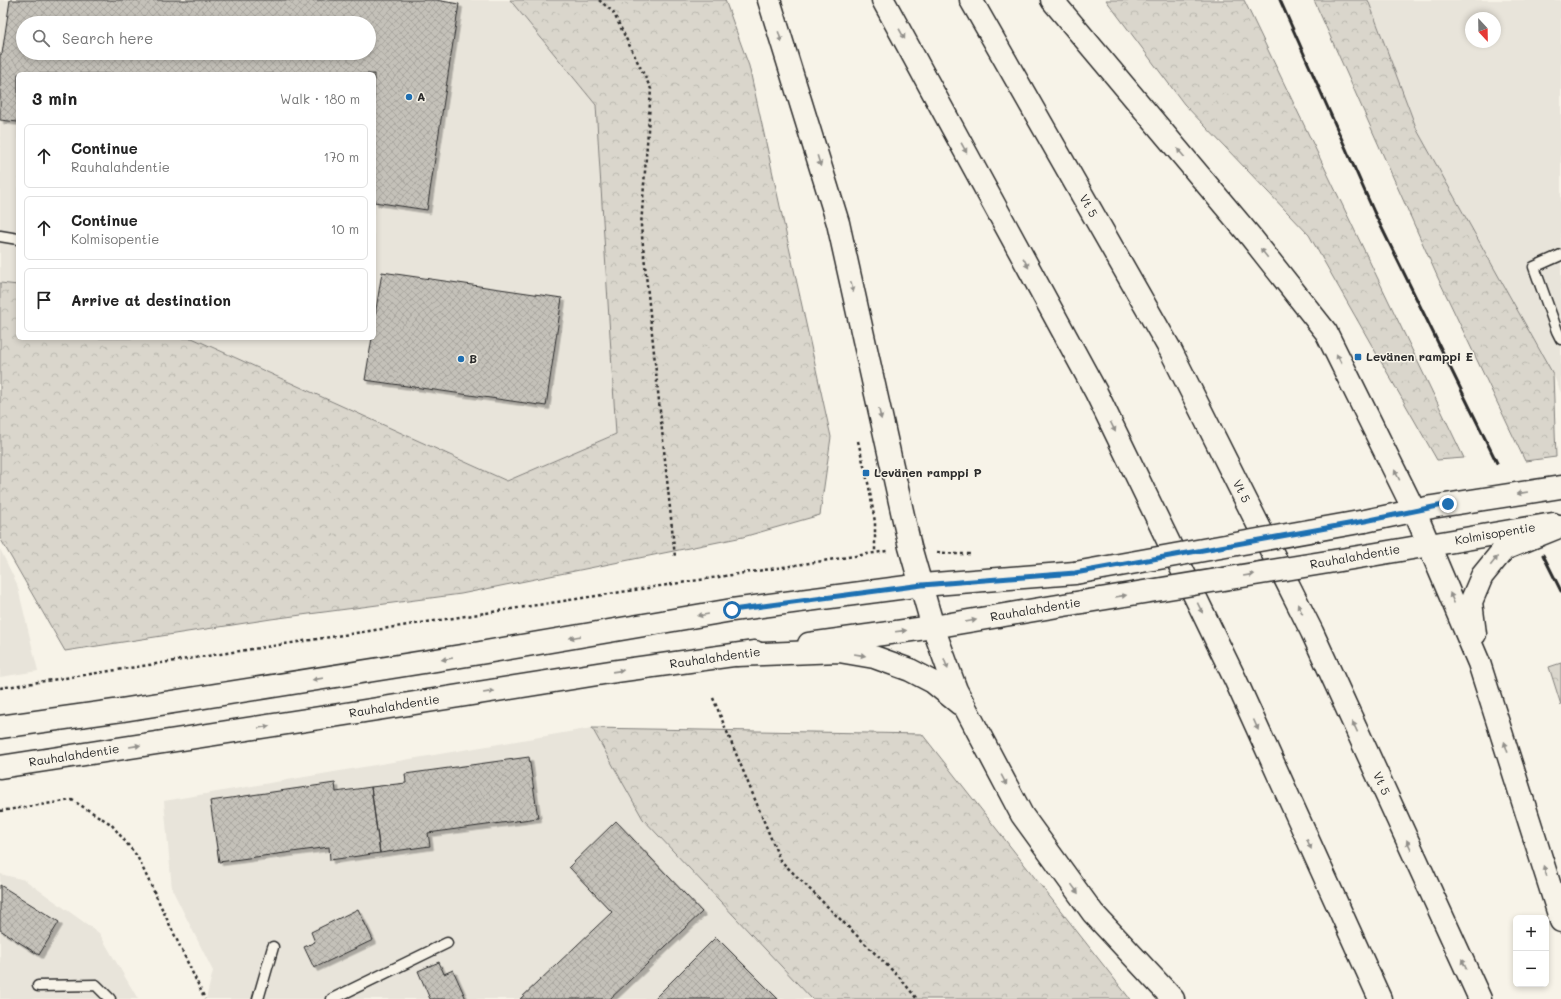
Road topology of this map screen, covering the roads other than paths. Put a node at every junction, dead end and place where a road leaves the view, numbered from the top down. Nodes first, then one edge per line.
1 (769, 0) edge
2 (883, 0) edge
3 (971, 0) edge
4 (1052, 0) edge
5 (0, 236) edge
6 (16, 239) edge
7 (1561, 255) edge
8 (1560, 333) edge
9 (1561, 487) edge
10 (1414, 510) junction
11 (1561, 524) edge
12 (1429, 545) junction
13 (922, 585) junction
14 (933, 627) junction
15 (737, 655) junction
16 (1479, 663) junction
17 (966, 709) junction
18 (0, 727) edge
19 (0, 767) edge
20 (1561, 921) edge
21 (447, 943) dead end
22 (273, 947) dead end
23 (38, 986) dead end
24 (110, 999) edge
25 (258, 999) edge
26 (332, 999) edge
27 (1173, 999) edge
28 (1380, 999) edge
29 (1480, 999) edge

1 -> 13 main road
2 -> 28 main road
29 -> 3 main road, Vt 5
10 -> 4 main road
5 - 6 lane
7 - 8 lane
9 -> 10 main road
10 - 12 main road
10 - 13 main road, bridge
11 - 12 main road, Kolmisopentie
16 -> 11 main road
14 -> 12 main road, Rauhalahdentie, bridge
16 -> 12 main road
13 - 14 main road
13 -> 18 main road
15 -> 14 main road, Rauhalahdentie
14 -> 17 main road
15 -> 17 main road
19 -> 15 main road, Rauhalahdentie
20 -> 16 main road
17 -> 27 main road
21 - 26 lane
22 - 25 lane
23 - 24 lane

